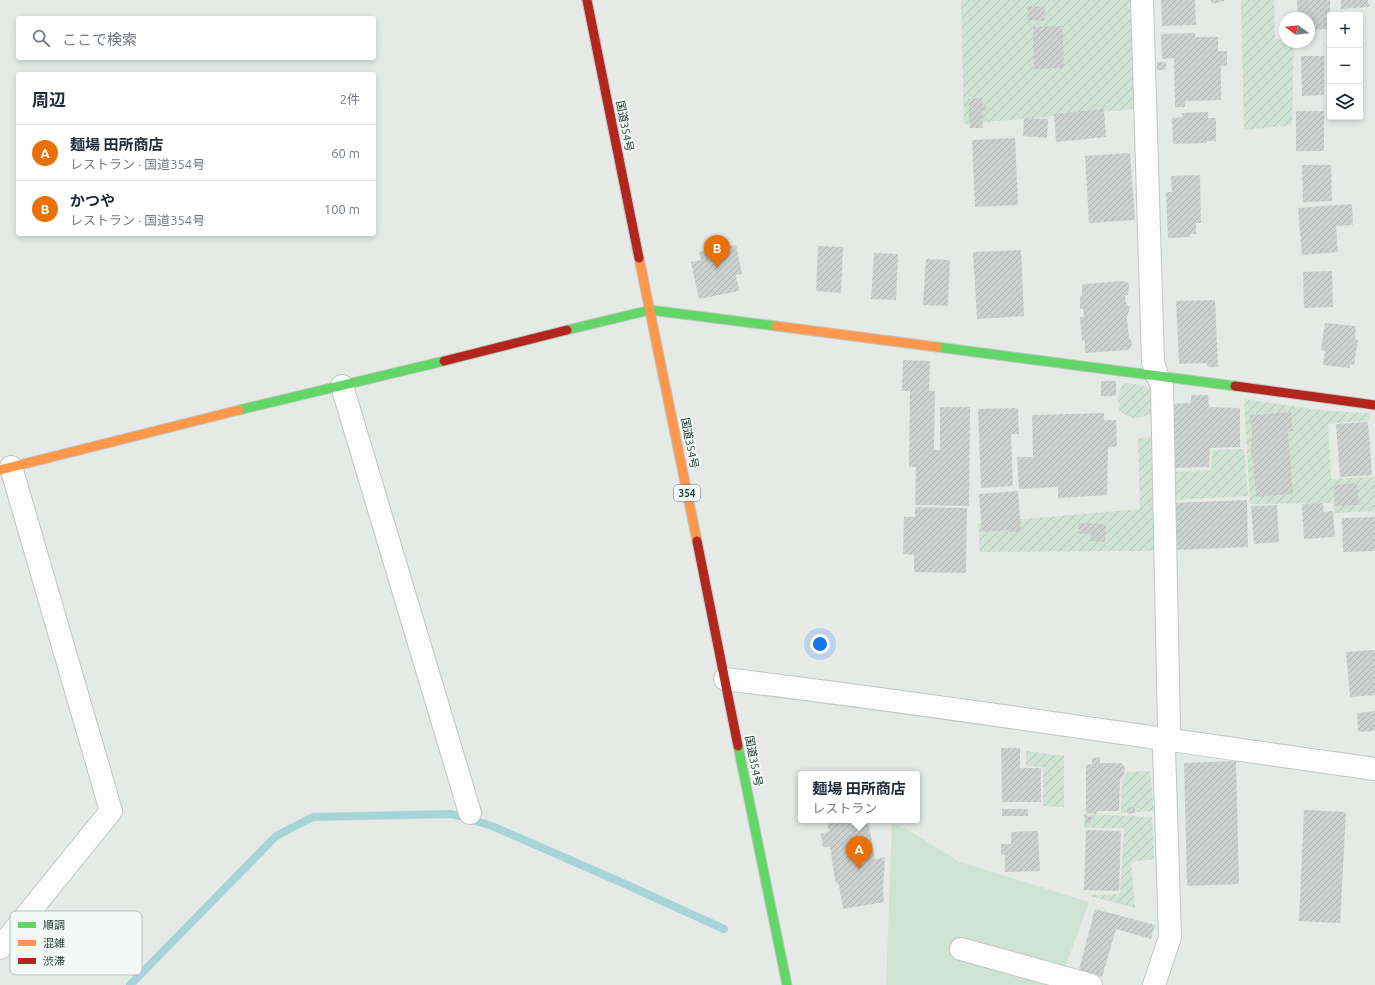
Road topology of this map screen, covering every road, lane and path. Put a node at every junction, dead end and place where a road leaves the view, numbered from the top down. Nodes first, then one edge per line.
1 (588, 0) edge
2 (1142, 0) edge
3 (650, 310) junction
4 (1157, 375) junction
5 (342, 386) junction
6 (1375, 405) edge
7 (5, 468) edge
8 (725, 679) junction
9 (1165, 740) junction
10 (1375, 768) edge
11 (470, 813) dead end
12 (30, 911) edge
13 (10, 936) edge
14 (0, 948) edge
15 (961, 949) dead end
16 (1057, 980) edge
17 (788, 985) edge
18 (1090, 985) edge
19 (1154, 985) edge

1 - 3 main road, 国道354号 / 354
2 - 4 street
3 - 4 main road
3 - 5 main road
3 - 8 main road, 国道354号 / 354
4 - 6 main road
4 - 9 street
5 - 7 main road
5 - 11 street
7 - 12 street
8 - 9 street
8 - 17 main road, 国道354号 / 354
9 - 10 street
9 - 19 street
13 - 14 street
15 - 16 street
16 - 18 street

